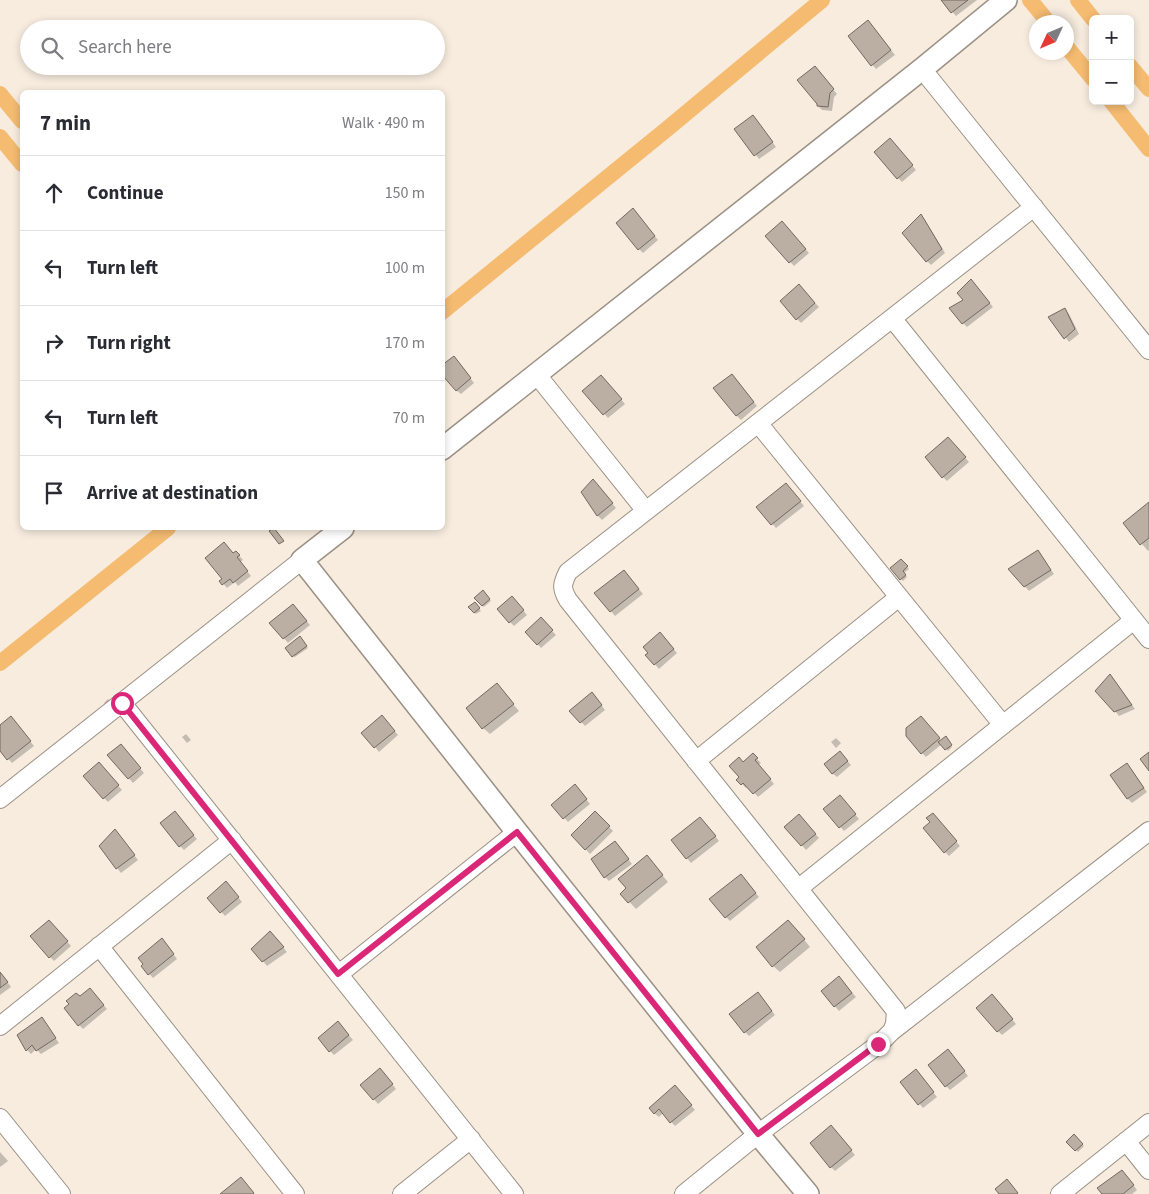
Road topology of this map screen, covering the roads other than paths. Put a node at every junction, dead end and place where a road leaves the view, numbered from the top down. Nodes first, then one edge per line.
1 (1006, 0) edge
2 (922, 69) junction
3 (1034, 207) junction
4 (892, 318) junction
5 (1149, 350) edge
6 (537, 375) junction
7 (758, 423) junction
8 (445, 447) edge
9 (646, 511) junction
10 (340, 530) edge
11 (302, 560) junction
12 (899, 597) junction
13 (1134, 620) junction
14 (1149, 639) edge
15 (122, 703) junction
16 (1003, 725) junction
17 (696, 760) junction
18 (0, 799) edge
19 (1149, 830) edge
20 (517, 832) junction
21 (232, 840) junction
22 (799, 888) junction
23 (100, 946) junction
24 (338, 974) junction
25 (0, 1026) edge
26 (892, 1031) junction
27 (0, 1118) edge
28 (1149, 1123) edge
29 (758, 1134) junction
30 (471, 1139) junction
31 (1126, 1141) junction
32 (1149, 1170) edge
33 (61, 1194) edge
34 (295, 1194) edge
35 (402, 1194) edge
36 (514, 1194) edge
37 (684, 1194) edge
38 (808, 1194) edge
39 (1060, 1194) edge

1 - 2 street
2 - 3 street
2 - 6 street
3 - 4 street
3 - 5 street
4 - 7 street
4 - 13 street
6 - 8 street
6 - 9 street
7 - 9 street
7 - 12 street
9 - 17 street
10 - 11 street
11 - 15 street
11 - 20 street
12 - 16 street
12 - 17 street
13 - 14 street
13 - 16 street
15 - 18 street
15 - 21 street
16 - 22 street
17 - 22 street
19 - 26 street
20 - 24 street
20 - 29 street
21 - 23 street
21 - 24 street
22 - 26 street
23 - 25 street
23 - 34 street
24 - 30 street
26 - 29 street
27 - 33 street
28 - 31 street
29 - 37 street
29 - 38 street
30 - 35 street
30 - 36 street
31 - 32 street
31 - 39 street

